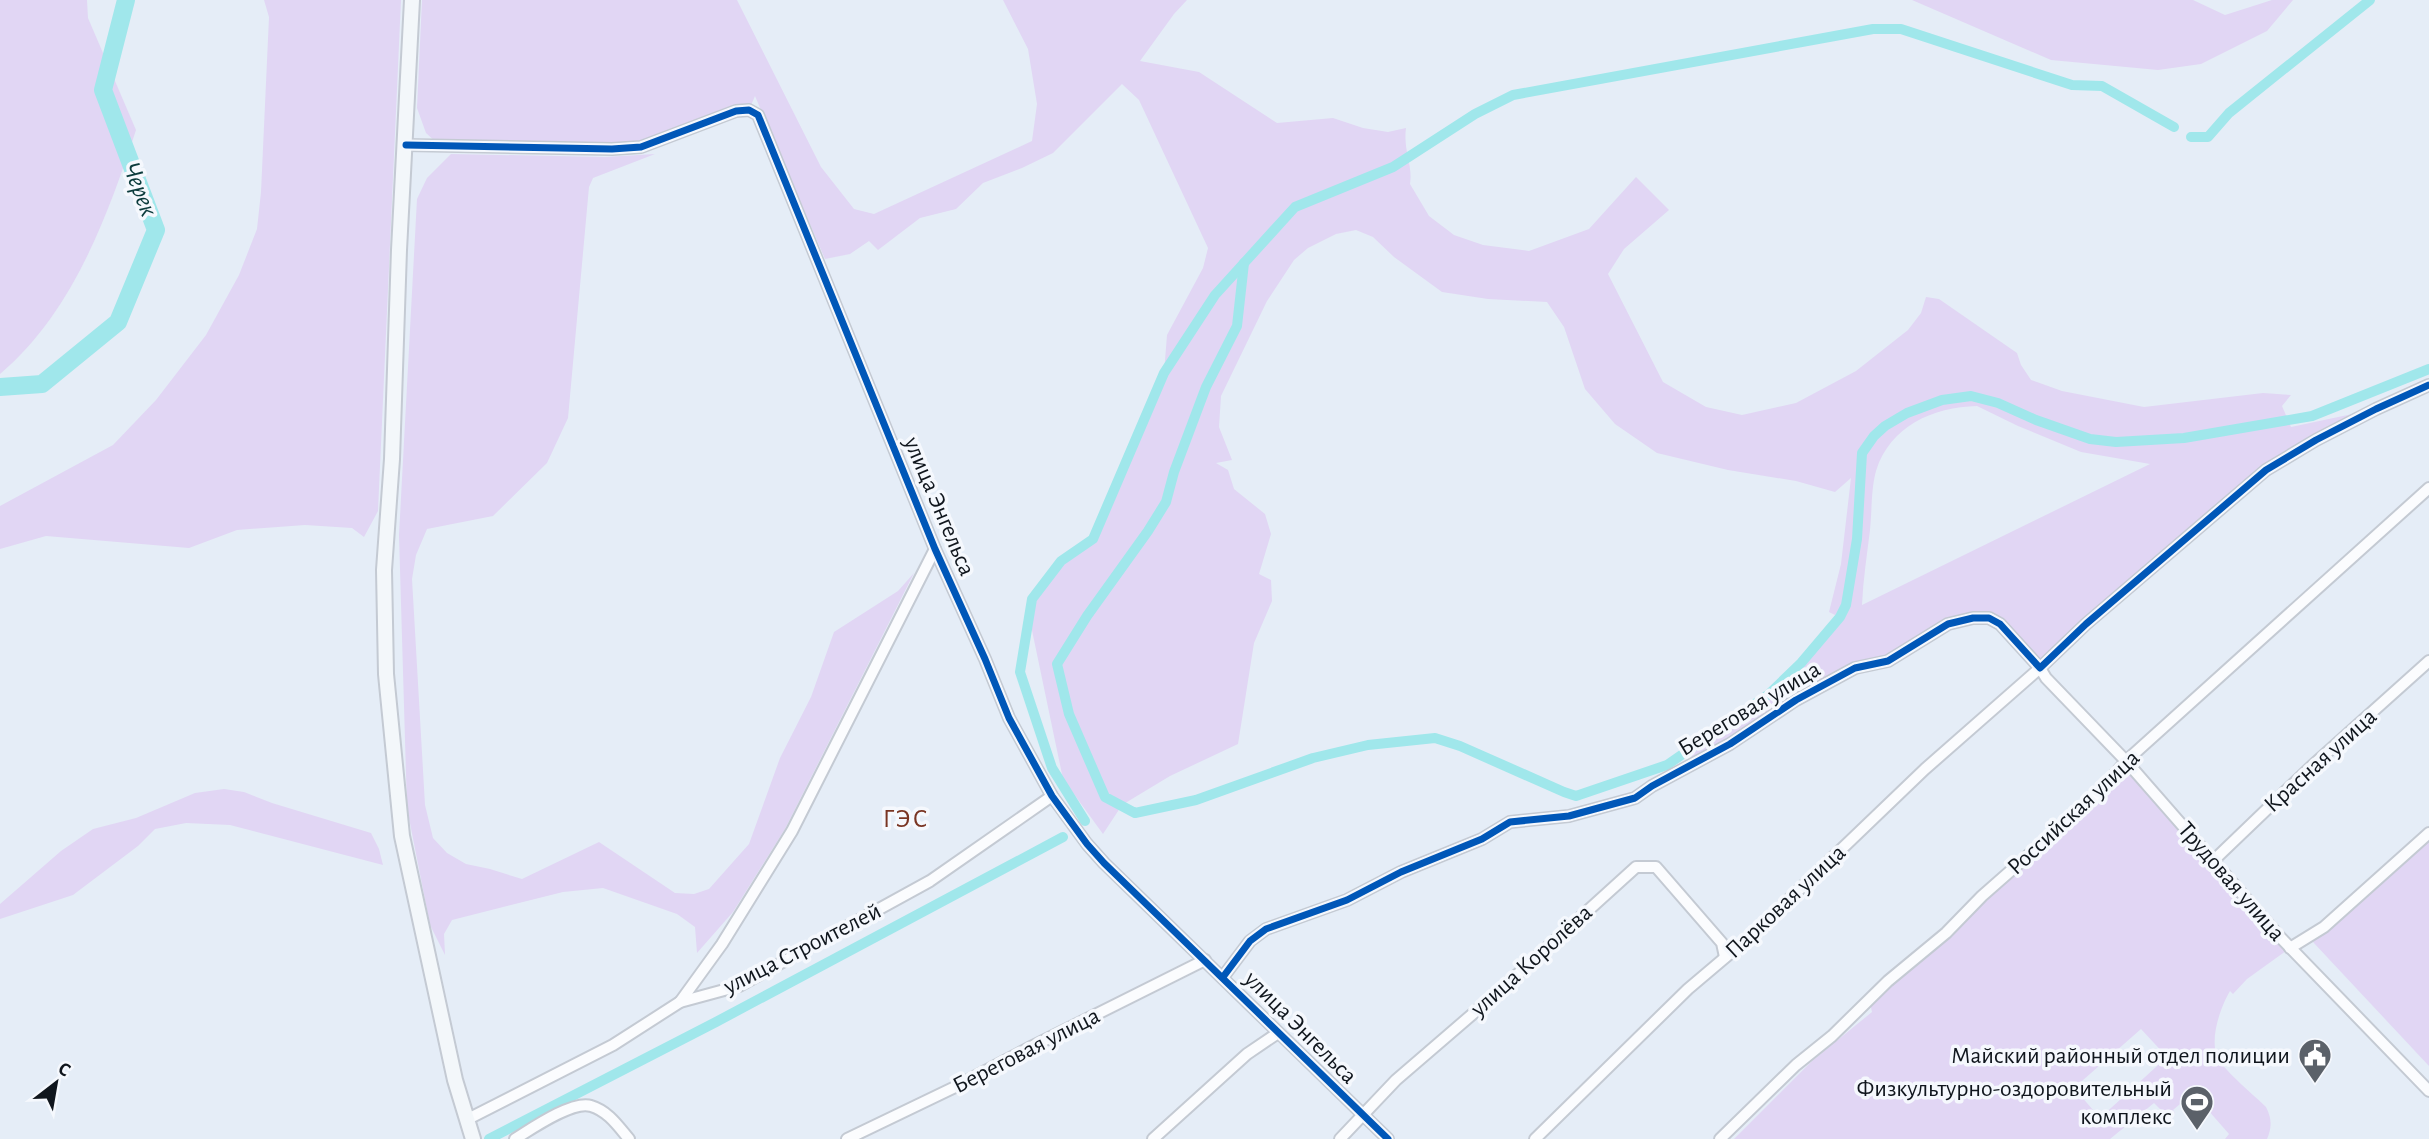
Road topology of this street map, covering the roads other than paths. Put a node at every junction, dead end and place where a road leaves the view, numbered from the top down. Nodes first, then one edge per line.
1 (412, 0) edge
2 (406, 145) junction
3 (2429, 385) edge
4 (2429, 488) edge
5 (934, 549) junction
6 (2429, 661) edge
7 (2040, 668) junction
8 (2126, 761) junction
9 (1052, 796) junction
10 (2429, 833) edge
11 (2214, 860) junction
12 (1722, 943) junction
13 (1739, 946) junction
14 (2290, 948) junction
15 (1725, 957) junction
16 (1205, 960) junction
17 (1223, 977) junction
18 (680, 1002) junction
19 (1278, 1033) junction
20 (2429, 1091) edge
21 (1363, 1115) junction
22 (466, 1120) junction
23 (473, 1139) edge
24 (514, 1139) edge
25 (629, 1139) edge
26 (847, 1139) edge
27 (1153, 1139) edge
28 (1340, 1139) edge
29 (1388, 1139) edge
30 (1535, 1139) edge
31 (1720, 1139) edge

1 - 2 street
2 - 5 street, улица Энгельса
2 - 22 street
3 - 7 street
4 - 8 street, Российская улица
5 - 9 street, улица Энгельса
5 - 18 street
6 - 11 street, Красная улица
7 - 8 street, Трудовая улица
7 - 13 street, Парковая улица
7 - 17 street, Береговая улица
8 - 11 street, Трудовая улица
8 - 31 street, Российская улица
9 - 16 street, улица Энгельса
9 - 18 street, улица Строителей
10 - 14 street
11 - 14 street, Трудовая улица
12 - 13 street
12 - 15 street
12 - 21 street, улица Королёва
13 - 15 street, Парковая улица
14 - 20 street, Трудовая улица
15 - 30 street, Парковая улица
16 - 17 street, улица Энгельса
16 - 26 street, Береговая улица
17 - 19 street, улица Энгельса
18 - 22 street, улица Строителей
19 - 21 street, улица Энгельса
19 - 27 street
21 - 28 street, улица Королёва
21 - 29 street, улица Энгельса
22 - 23 street
24 - 25 street

